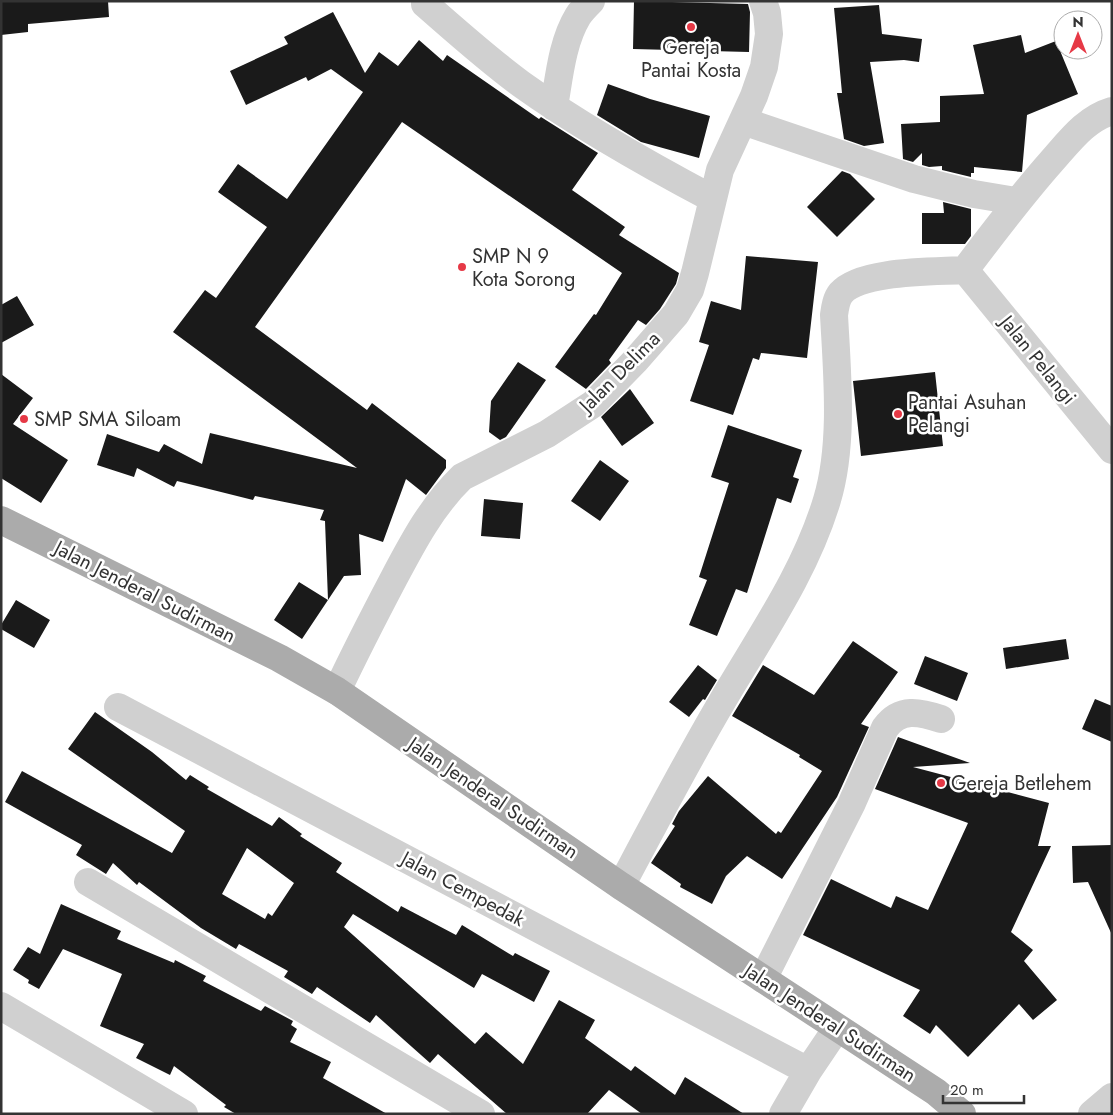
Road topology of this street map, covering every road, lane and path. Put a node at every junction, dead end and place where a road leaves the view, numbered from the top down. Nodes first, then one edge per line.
1 (591, 1) edge
2 (763, 1) edge
3 (424, 4) dead end
4 (554, 107) junction
5 (1112, 111) edge
6 (743, 121) junction
7 (713, 199) junction
8 (1016, 201) junction
9 (965, 270) junction
10 (1112, 450) edge
11 (1, 520) edge
12 (337, 691) junction
13 (118, 707) dead end
14 (941, 719) dead end
15 (88, 882) dead end
16 (621, 886) junction
17 (763, 979) junction
18 (1, 1006) edge
19 (837, 1028) junction
20 (808, 1071) junction
21 (1112, 1097) edge
22 (184, 1114) edge
23 (481, 1114) edge
24 (784, 1114) edge
25 (962, 1114) edge
26 (1092, 1114) edge

1 - 4 street
2 - 6 street, Jalan Delima
3 - 4 street
4 - 7 street
5 - 8 street
6 - 7 street, Jalan Delima
6 - 8 street
7 - 12 street, Jalan Delima
8 - 9 street
9 - 10 street, Jalan Pelangi
9 - 16 street
11 - 12 main road, Jalan Jenderal Sudirman
12 - 16 main road, Jalan Jenderal Sudirman
13 - 20 street, Jalan Cempedak
14 - 17 street
15 - 23 street
16 - 17 main road, Jalan Jenderal Sudirman
17 - 19 main road, Jalan Jenderal Sudirman
18 - 22 street
19 - 20 street
19 - 25 main road, Jalan Jenderal Sudirman
20 - 24 street
21 - 26 street

